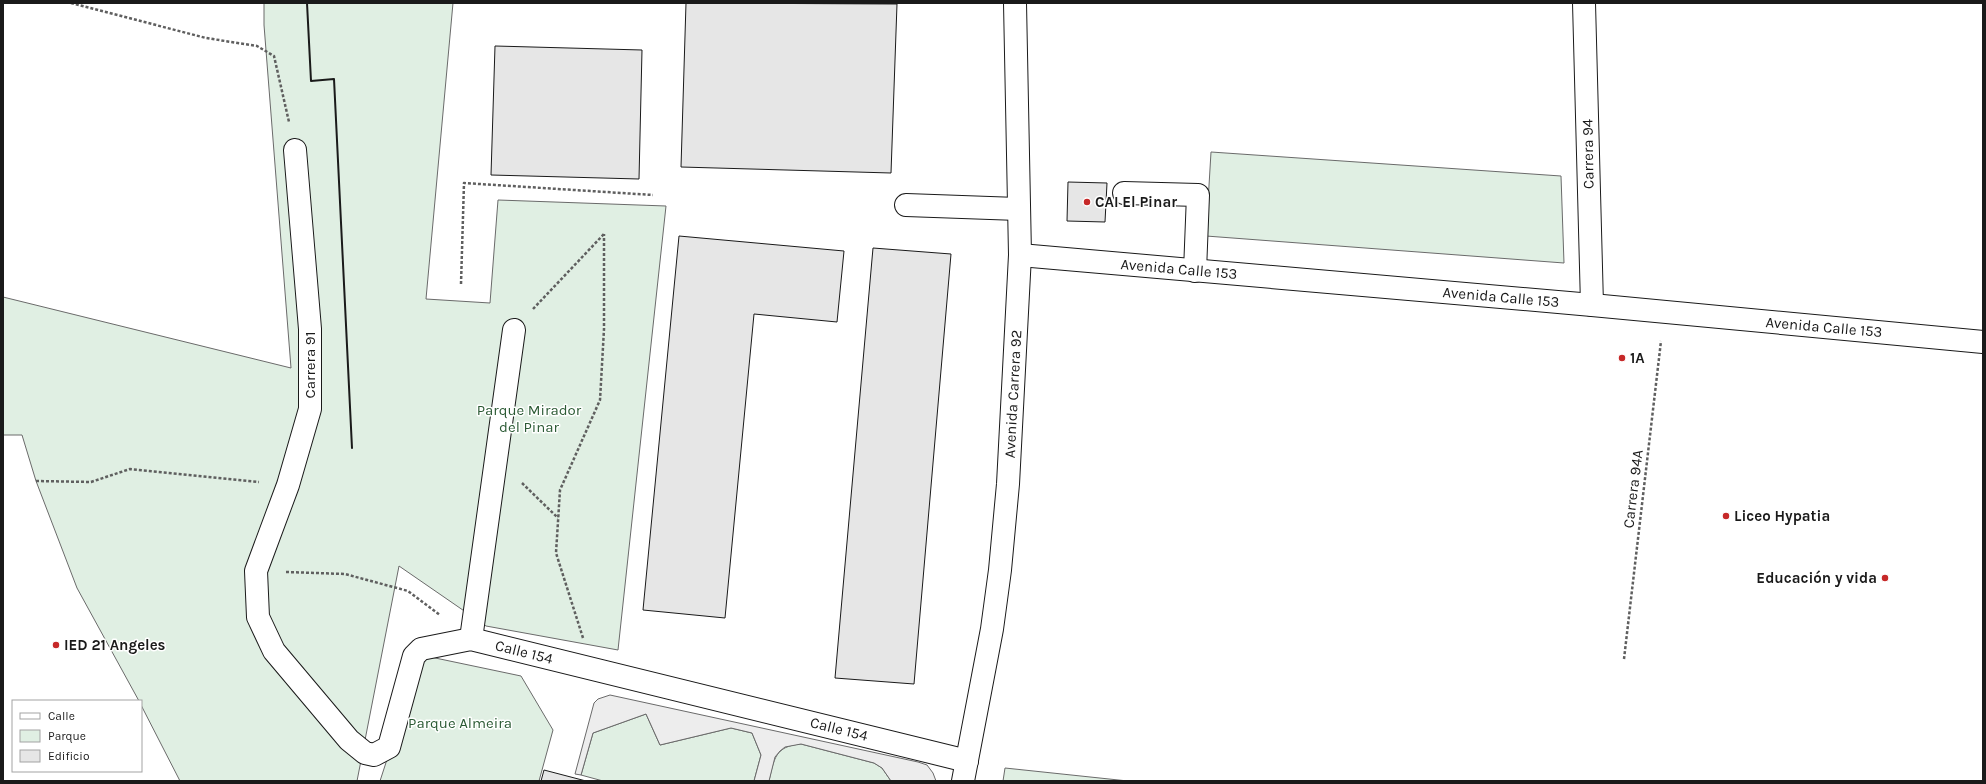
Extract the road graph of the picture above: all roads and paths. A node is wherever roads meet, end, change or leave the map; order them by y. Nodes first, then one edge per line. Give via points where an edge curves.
1 (71, 3) edge
2 (1015, 3) edge
3 (1584, 3) edge
4 (295, 150) joint
5 (1124, 193) dead end
6 (653, 195) dead end
7 (906, 205) dead end
8 (1019, 209) junction
9 (1020, 255) junction
10 (1195, 271) junction
11 (461, 284) dead end
12 (1592, 305) junction
13 (514, 330) joint
14 (1661, 338) dead end
15 (1983, 342) edge
16 (496, 458) junction
17 (36, 481) dead end
18 (288, 485) junction
19 (558, 518) junction
20 (256, 571) junction
21 (471, 639) junction
22 (1624, 659) dead end
23 (593, 669) junction
24 (965, 771) edge

1 - 4 path via 206,38 257,46 274,56
2 - 8 main road, Avenida Carrera 92
3 - 12 main road, Carrera 94
4 - 18 main road, Carrera 91 via 310,328 310,409
5 - 10 main road via 1198,195
6 - 11 path via 464,183
7 - 8 main road
8 - 9 main road, Avenida Carrera 92
9 - 10 main road, Avenida Calle 153
9 - 24 main road, Avenida Carrera 92 via 1008,484 1000,570 984,681
10 - 12 main road, Avenida Calle 153
12 - 15 main road, Avenida Calle 153
13 - 16 main road
13 - 19 path via 604,234 604,329 600,400 560,490
14 - 22 path, Carrera 94A
16 - 19 path
16 - 21 main road
17 - 18 path via 91,482 130,469
18 - 20 main road, Carrera 91
19 - 23 path via 556,553
20 - 21 path via 345,574 408,591
20 - 21 main road, Calle 154 via 258,617 274,651 349,740 365,753 374,755 389,747 414,656 421,649
21 - 23 main road, Calle 154
23 - 24 main road, Calle 154

